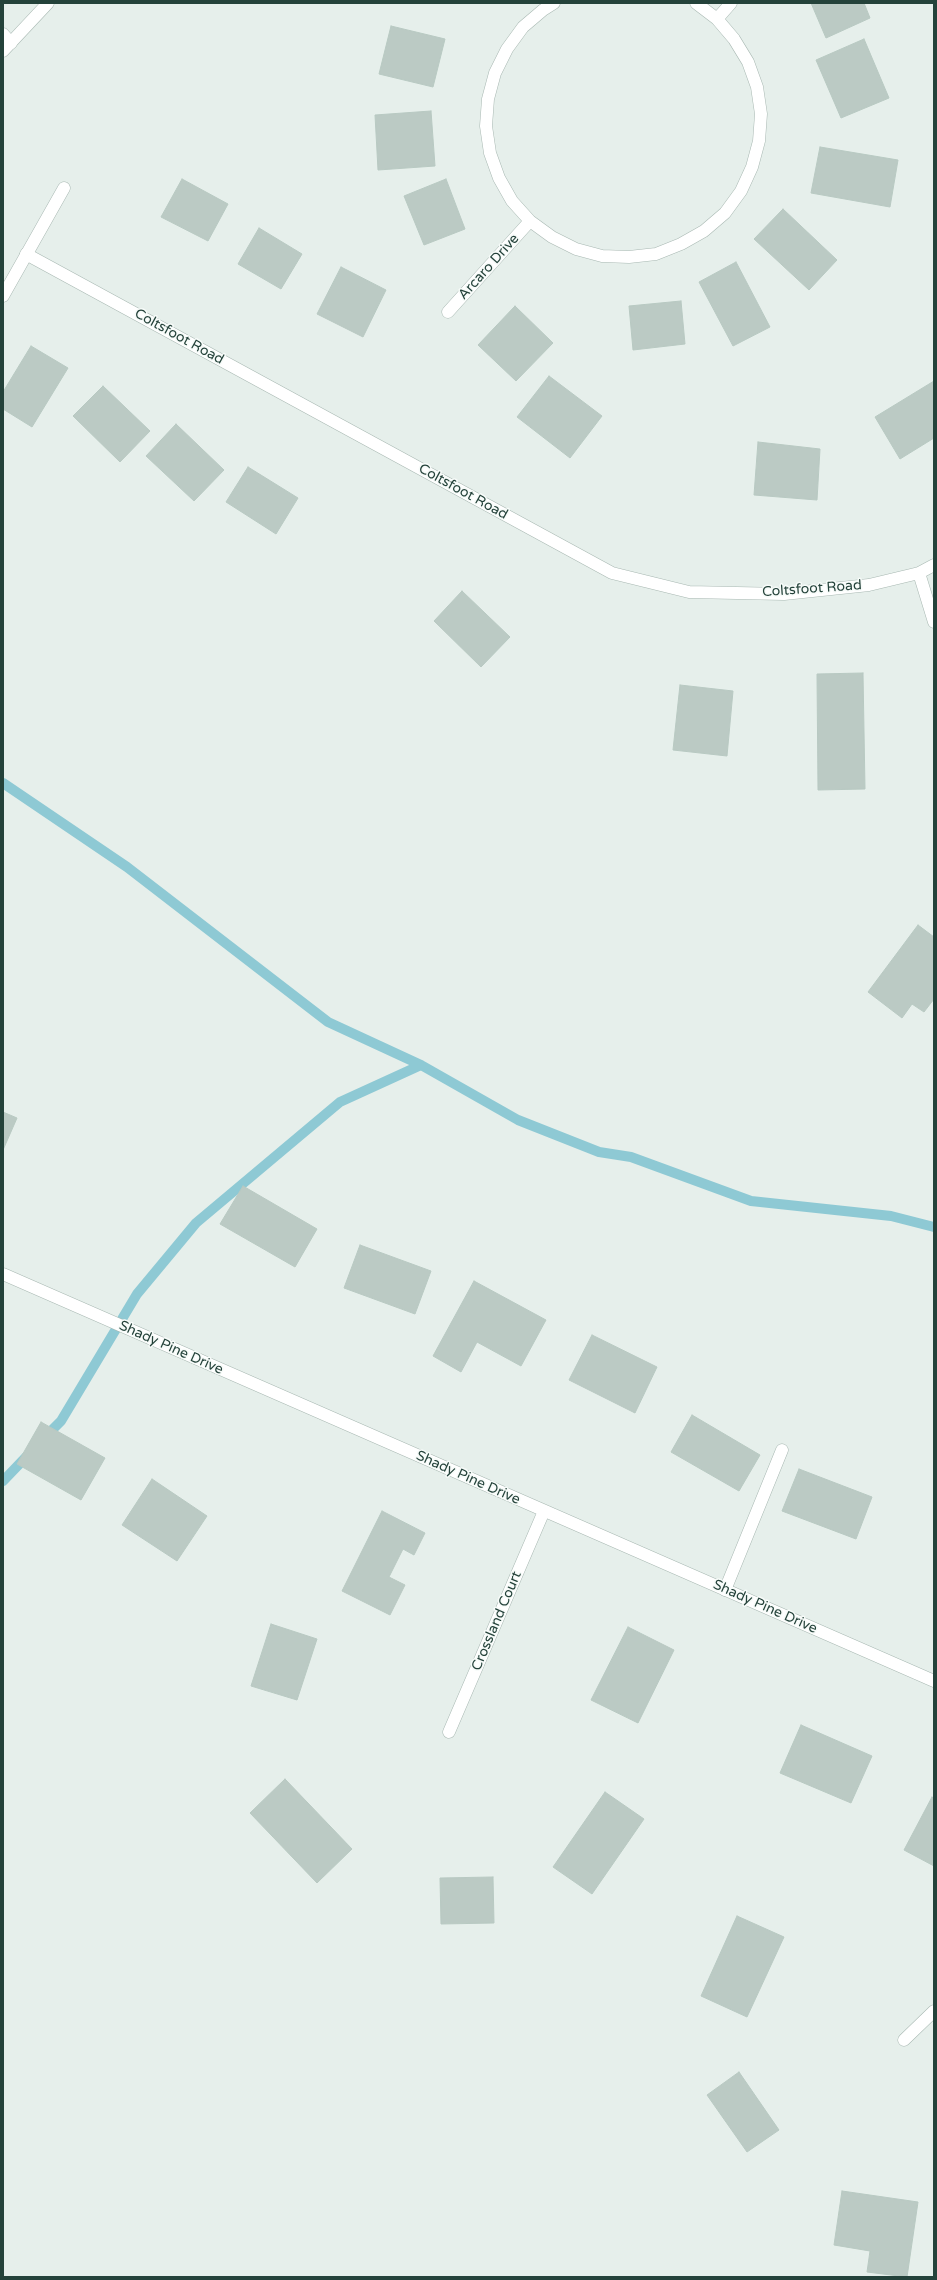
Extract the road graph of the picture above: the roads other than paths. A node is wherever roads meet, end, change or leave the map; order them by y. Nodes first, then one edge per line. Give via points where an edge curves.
1 (48, 3) edge
2 (554, 3) edge
3 (696, 3) edge
4 (731, 3) edge
5 (717, 19) junction
6 (6, 43) edge
7 (64, 188) dead end
8 (530, 221) junction
9 (26, 254) junction
10 (3, 296) edge
11 (448, 312) dead end
12 (934, 565) edge
13 (919, 573) junction
14 (934, 622) edge
15 (3, 1274) edge
16 (782, 1450) dead end
17 (544, 1511) junction
18 (725, 1590) junction
19 (934, 1681) edge
20 (449, 1732) dead end
21 (934, 2011) edge
22 (904, 2040) dead end

1 - 6 street
2 - 8 street, Arcaro Drive via 523,27 507,49 495,73 488,99 486,126 490,153 499,178 512,201
3 - 5 street, Arcaro Drive
4 - 5 street
5 - 8 street, Arcaro Drive via 734,39 748,62 757,88 761,114 759,141 752,167 741,191 725,213 704,231 681,244 656,254 629,257 602,256 576,249 552,237
7 - 9 street
8 - 11 street, Arcaro Drive
9 - 10 street
9 - 13 street, Coltsfoot Road via 612,573 689,592 784,594 869,585
12 - 13 street, Coltsfoot Road
13 - 14 street
15 - 17 street, Shady Pine Drive
16 - 18 street
17 - 18 street, Shady Pine Drive
17 - 20 street, Crossland Court
18 - 19 street, Shady Pine Drive
21 - 22 street

